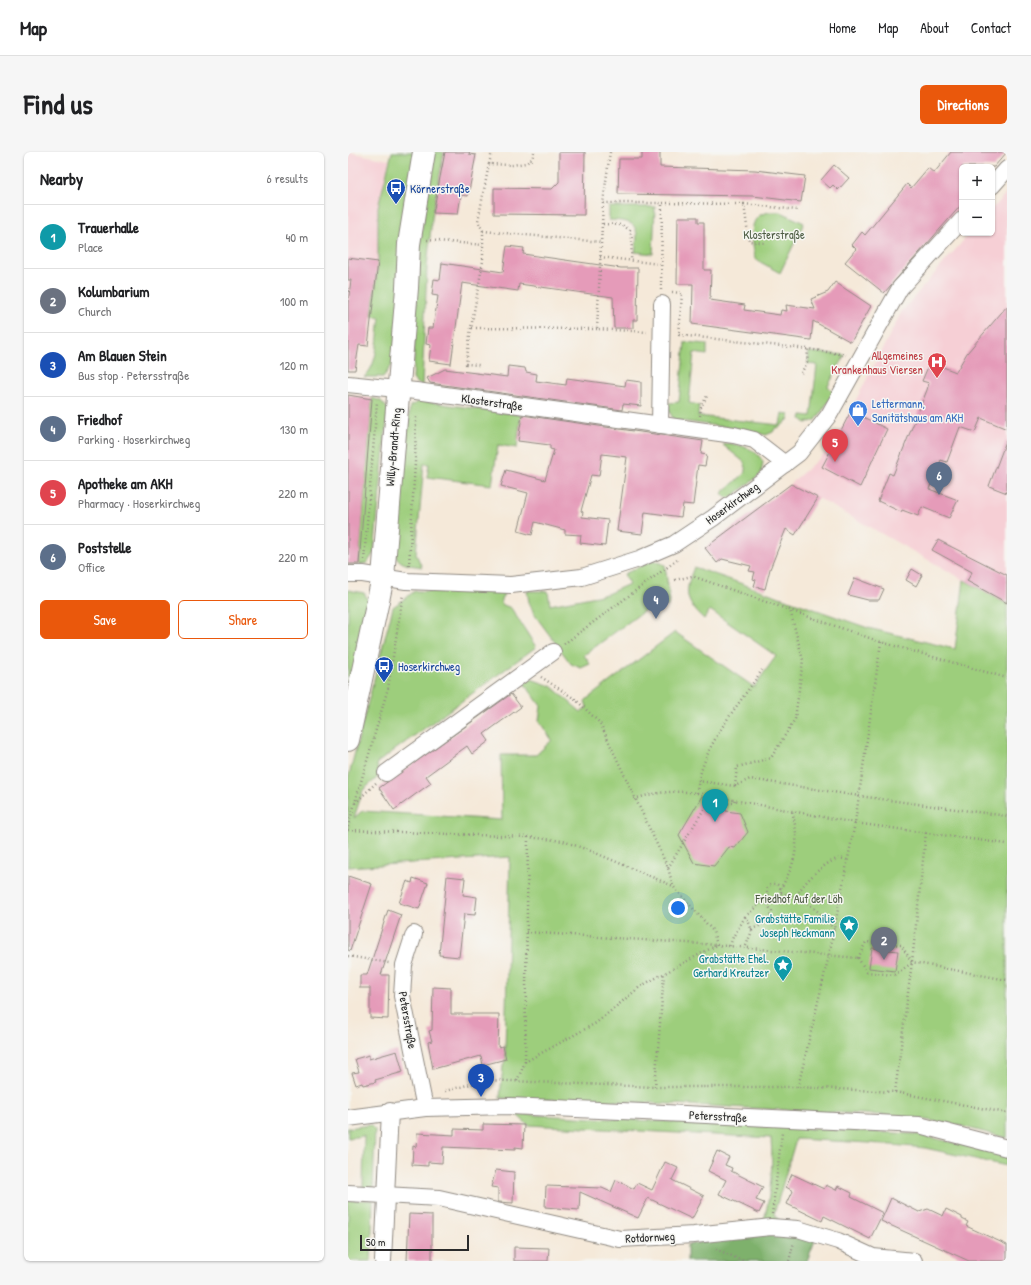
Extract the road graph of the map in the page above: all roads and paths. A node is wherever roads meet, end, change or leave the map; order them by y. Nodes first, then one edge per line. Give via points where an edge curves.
1 (424, 152) edge
2 (492, 152) edge
3 (534, 152) edge
4 (610, 152) edge
5 (489, 164) junction
6 (1007, 169) edge
7 (995, 183) edge
8 (603, 203) junction
9 (662, 203) junction
10 (744, 204) junction
11 (797, 210) dead end
12 (959, 223) edge
13 (603, 224) junction
14 (483, 231) junction
15 (424, 239) dead end
16 (601, 242) junction
17 (766, 243) dead end
18 (483, 245) junction
19 (600, 257) junction
20 (631, 260) junction
21 (660, 264) junction
22 (662, 304) dead end
23 (471, 328) junction
24 (597, 329) junction
25 (662, 333) junction
26 (808, 349) junction
27 (861, 357) junction
28 (479, 365) dead end
29 (801, 373) dead end
30 (348, 384) edge
31 (398, 390) junction
32 (707, 396) dead end
33 (660, 425) junction
34 (698, 430) junction
35 (785, 464) junction
36 (348, 574) edge
37 (382, 577) junction
38 (675, 580) dead end
39 (790, 610) junction
40 (880, 642) junction
41 (553, 652) dead end
42 (530, 670) junction
43 (762, 670) dead end
44 (1007, 678) edge
45 (348, 740) edge
46 (386, 773) joint
47 (698, 781) junction
48 (735, 786) junction
49 (697, 793) junction
50 (859, 796) junction
51 (634, 799) junction
52 (735, 799) junction
53 (792, 811) junction
54 (1007, 816) edge
55 (855, 824) junction
56 (348, 828) edge
57 (926, 832) junction
58 (528, 837) junction
59 (1007, 844) edge
60 (848, 860) junction
61 (668, 868) junction
62 (673, 886) junction
63 (780, 889) junction
64 (781, 893) junction
65 (768, 895) junction
66 (796, 897) junction
67 (765, 899) junction
68 (745, 917) junction
69 (751, 929) junction
70 (834, 929) junction
71 (526, 932) junction
72 (414, 934) dead end
73 (717, 945) junction
74 (730, 946) junction
75 (745, 948) junction
76 (348, 956) edge
77 (829, 956) junction
78 (858, 958) junction
79 (912, 962) junction
80 (404, 965) junction
81 (664, 972) junction
82 (1007, 980) edge
83 (525, 1062) junction
84 (517, 1081) junction
85 (655, 1087) junction
86 (798, 1087) junction
87 (895, 1092) junction
88 (424, 1102) junction
89 (390, 1111) junction
90 (1007, 1113) edge
91 (348, 1118) edge
92 (783, 1119) junction
93 (1007, 1148) edge
94 (348, 1193) edge
95 (386, 1196) junction
96 (771, 1226) junction
97 (910, 1260) edge
98 (383, 1261) edge

1 - 31 main road, Willy-Brandt-Ring via 409,244
2 - 5 path
3 - 5 path via 532,159 526,163
4 - 8 path
5 - 14 path via 478,221
6 - 7 street
8 - 9 path
8 - 13 path
9 - 10 path
9 - 21 path
10 - 11 path
10 - 17 path via 749,241
12 - 27 street, Hoserkirchweg via 900,288
13 - 16 path
13 - 20 path via 622,225 630,230
14 - 16 path
14 - 18 path
15 - 18 path
16 - 19 path
18 - 23 path via 483,261
19 - 20 path
19 - 24 path
20 - 21 path
21 - 26 path via 661,291 682,293 680,336
22 - 25 street
23 - 24 path
23 - 28 path via 466,364
24 - 25 path
25 - 33 street
26 - 27 path
26 - 29 path via 807,364
27 - 35 street, Hoserkirchweg via 830,416 799,453
30 - 31 street, Klosterstraße
31 - 33 street, Klosterstraße
31 - 37 main road, Willy-Brandt-Ring
32 - 34 path via 701,407
33 - 34 street, Klosterstraße
34 - 35 street, Klosterstraße via 754,440
35 - 37 street, Hoserkirchweg via 674,544 639,559 582,577 511,585 406,581
36 - 37 street, Hoserkirchweg
37 - 45 main road, Willy-Brandt-Ring
38 - 39 path via 692,576
39 - 40 path
39 - 48 path via 803,660 795,719 771,758 737,767
40 - 44 path
40 - 50 path
41 - 42 street
42 - 46 street
42 - 51 path via 575,699 600,723
43 - 47 path via 708,749
46 - 56 path via 354,804
47 - 48 path
47 - 49 path
48 - 50 path via 750,779
49 - 51 path via 680,790 659,792
49 - 52 path
50 - 54 path
50 - 55 path
51 - 61 path
52 - 53 path
52 - 61 path via 734,803 707,804
53 - 55 path
53 - 63 path via 797,836 795,859
55 - 57 path
55 - 60 path
56 - 58 path
57 - 59 path
57 - 79 path
58 - 62 path via 563,841
58 - 71 path
60 - 66 path via 838,859 817,872
60 - 70 path
61 - 62 path
62 - 73 path via 713,931
63 - 64 path
63 - 65 path via 776,884 771,885 767,890
64 - 65 path via 776,898
64 - 66 path
65 - 67 path
66 - 70 path via 821,914
67 - 68 path
67 - 69 path via 772,912 770,917 759,927
68 - 69 path
68 - 74 path
69 - 75 path
70 - 77 path
71 - 73 path
71 - 83 path
72 - 80 street, Petersstraße
73 - 74 path
73 - 81 path
74 - 75 path
75 - 77 path
76 - 80 path
77 - 78 path
77 - 86 path
78 - 79 path via 867,972 894,975
78 - 79 path via 866,942 901,945
79 - 82 path
79 - 87 path
80 - 88 street, Petersstraße via 402,996
81 - 83 path via 641,986 596,1023
81 - 85 path
83 - 84 path
84 - 85 path
84 - 88 path via 486,1080
85 - 86 path
86 - 87 path
87 - 90 path
88 - 89 street, Petersstraße
88 - 92 street, Petersstraße
89 - 91 street, Petersstraße
89 - 95 street
92 - 93 street, Petersstraße via 919,1125
92 - 96 path
94 - 95 street, Rotdornweg
95 - 96 street, Rotdornweg via 439,1198 620,1239 694,1235
95 - 98 street
96 - 97 street, Rotdornweg via 838,1241 873,1257

